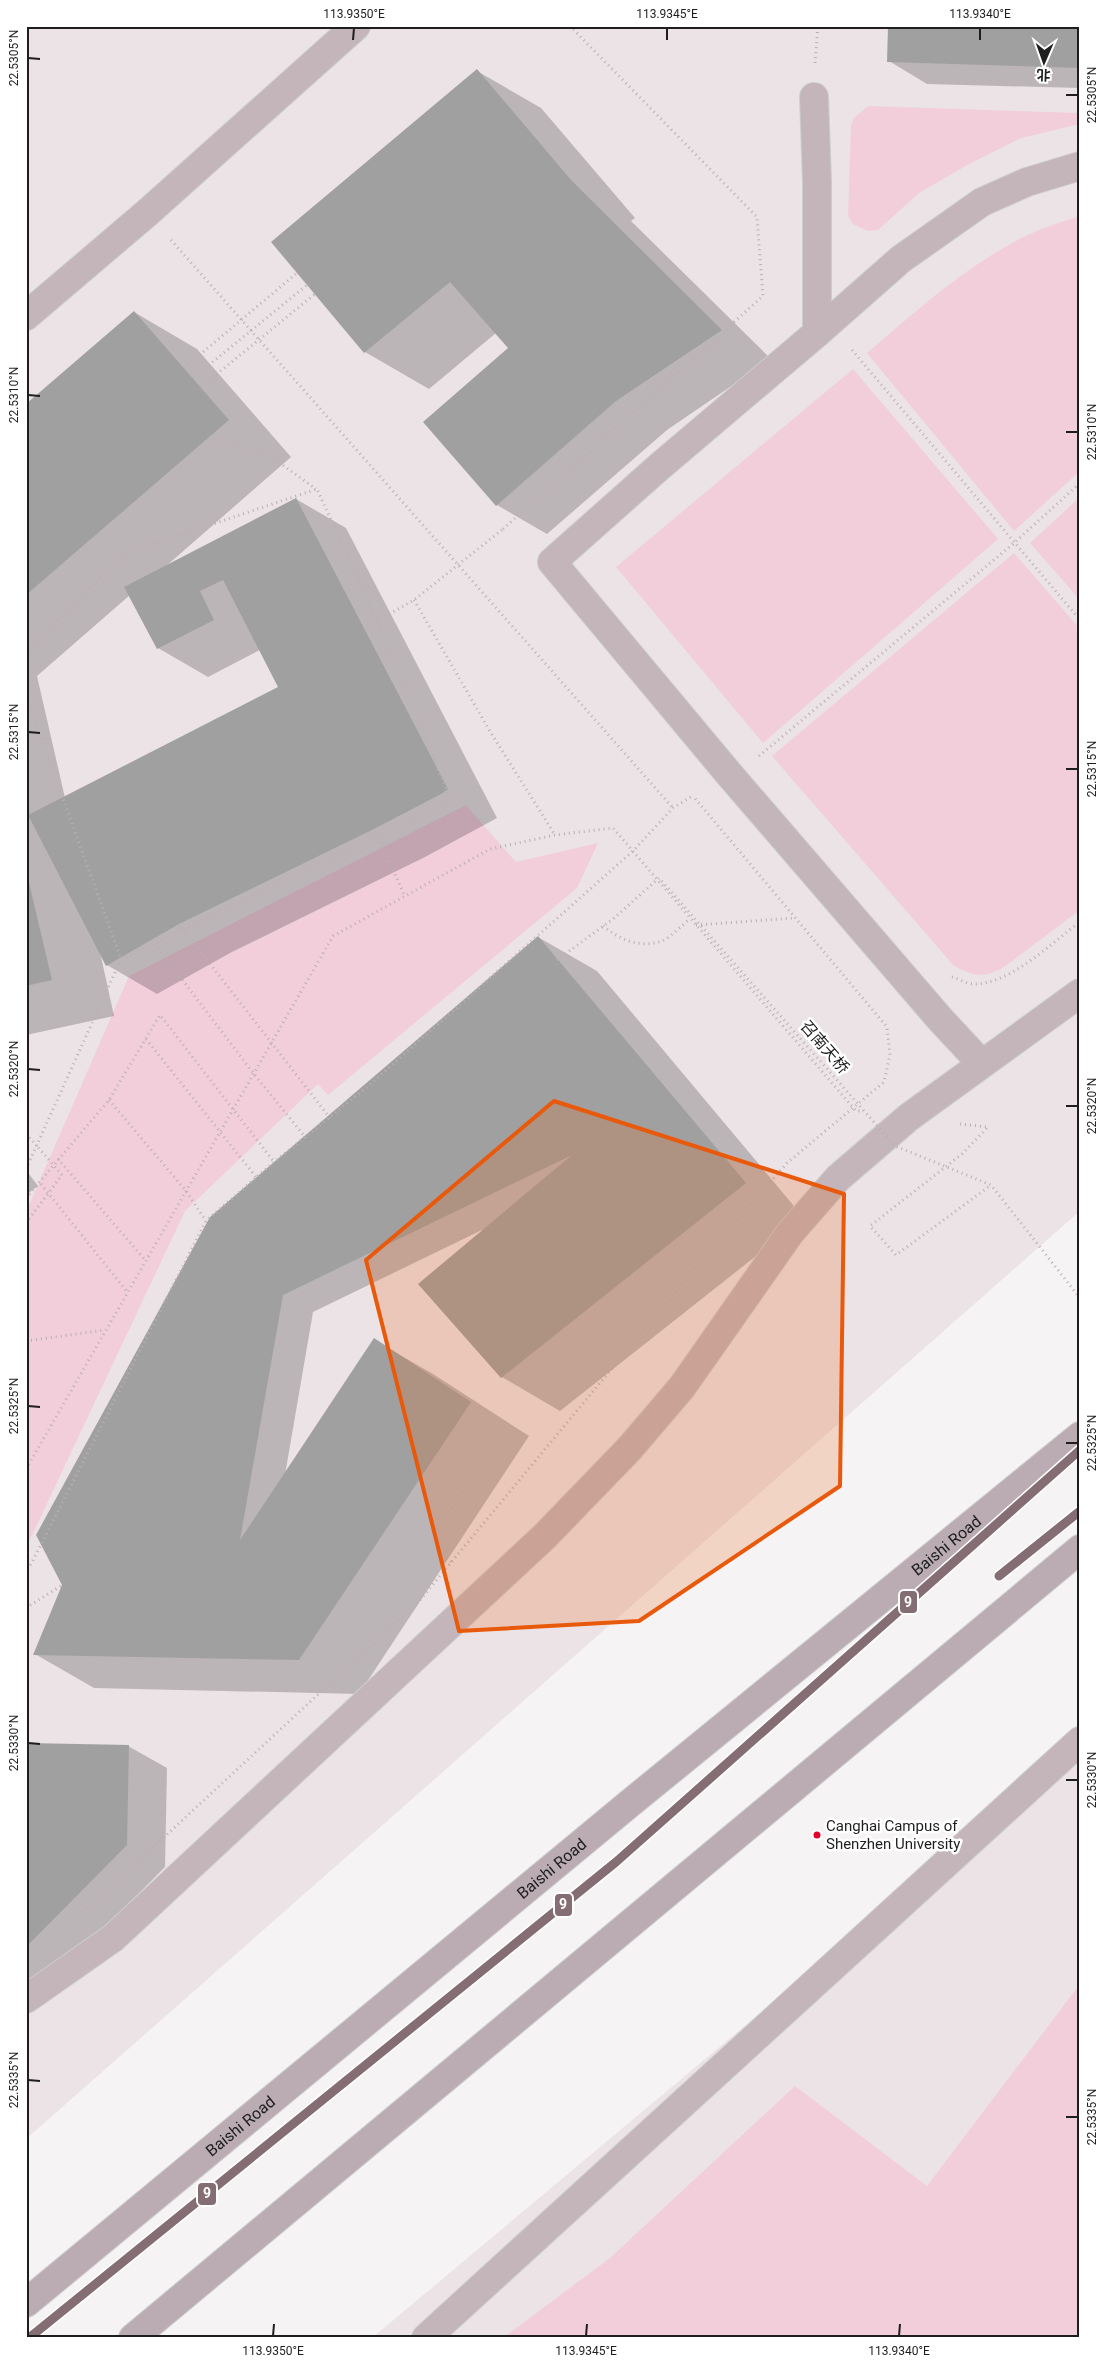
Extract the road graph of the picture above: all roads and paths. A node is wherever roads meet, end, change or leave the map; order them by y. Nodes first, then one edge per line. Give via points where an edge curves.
1 (356, 26) edge
2 (570, 26) edge
3 (818, 26) edge
4 (814, 68) dead end
5 (814, 97) dead end
6 (1080, 166) edge
7 (147, 214) junction
8 (297, 273) dead end
9 (307, 285) dead end
10 (314, 294) dead end
11 (26, 316) edge
12 (817, 333) junction
13 (850, 348) dead end
14 (184, 368) dead end
15 (193, 378) dead end
16 (201, 387) dead end
17 (209, 437) dead end
18 (1080, 483) edge
19 (316, 489) junction
20 (1013, 544) junction
21 (414, 600) junction
22 (377, 620) junction
23 (1080, 620) edge
24 (26, 653) edge
25 (26, 696) edge
26 (754, 748) dead end
27 (760, 755) junction
28 (767, 763) dead end
29 (729, 774) junction
30 (693, 796) junction
31 (673, 808) junction
32 (374, 829) dead end
33 (556, 835) junction
34 (633, 850) junction
35 (405, 896) junction
36 (796, 918) junction
37 (690, 919) junction
38 (1080, 922) edge
39 (179, 924) dead end
40 (696, 925) junction
41 (603, 926) junction
42 (152, 940) dead end
43 (121, 959) junction
44 (557, 960) dead end
45 (950, 976) dead end
46 (1079, 995) edge
47 (146, 1038) junction
48 (272, 1044) junction
49 (981, 1063) junction
50 (254, 1074) junction
51 (109, 1100) junction
52 (852, 1107) junction
53 (234, 1110) junction
54 (909, 1117) junction
55 (330, 1118) junction
56 (222, 1131) junction
57 (26, 1134) edge
58 (306, 1138) junction
59 (37, 1146) junction
60 (962, 1154) dead end
61 (58, 1159) junction
62 (274, 1162) junction
63 (26, 1169) edge
64 (256, 1177) junction
65 (40, 1184) junction
66 (991, 1185) junction
67 (186, 1192) junction
68 (26, 1198) edge
69 (206, 1221) junction
70 (26, 1223) edge
71 (146, 1262) junction
72 (128, 1292) junction
73 (1080, 1298) edge
74 (106, 1330) junction
75 (26, 1341) edge
76 (1080, 1436) edge
77 (487, 1455) dead end
78 (26, 1469) edge
79 (1080, 1549) edge
80 (451, 1562) junction
81 (26, 1567) edge
82 (62, 1586) dead end
83 (26, 1608) edge
84 (1080, 1741) edge
85 (77, 1918) dead end
86 (113, 1938) junction
87 (26, 1999) edge
88 (26, 2012) edge
89 (26, 2303) edge
90 (133, 2338) edge
91 (426, 2338) edge

1 - 7 street
2 - 21 path, bridge via 757,217 763,296 503,529
3 - 4 path
5 - 12 street
6 - 12 street via 1027,182 982,202 901,259
7 - 11 street
7 - 31 path
8 - 14 path, bridge
9 - 15 path, bridge
10 - 16 path, bridge
12 - 29 street via 658,467 552,562
13 - 20 path
17 - 19 path via 270,456
18 - 20 path
19 - 22 path
19 - 24 path via 124,554
20 - 23 path
20 - 27 path
21 - 22 path, bridge
21 - 33 path via 491,733
22 - 43 path, bridge via 451,801
25 - 43 path
26 - 27 path
27 - 28 path
27 - 29 path
29 - 30 path
29 - 49 street
30 - 31 path
30 - 36 path
31 - 34 path
32 - 35 path
33 - 34 path via 613,828
33 - 35 path via 490,849
34 - 37 path
34 - 55 path
35 - 48 path via 333,936
36 - 40 path
36 - 52 path via 887,1026 890,1055 884,1082
37 - 40 path
37 - 41 path via 662,940 638,943 615,936
38 - 45 path via 1008,976 972,984
39 - 48 path
40 - 52 path
41 - 44 path, 召南天桥, bridge
41 - 66 path, 召南天桥, bridge via 659,878 895,1146
42 - 50 path
43 - 59 path, bridge
46 - 49 street
47 - 51 path
47 - 53 path via 160,1015
47 - 56 path
48 - 50 path
48 - 55 path
49 - 54 street
50 - 53 path
50 - 58 path
51 - 61 path
51 - 67 path
52 - 54 path via 856,1111
52 - 80 path via 781,1170 706,1255
53 - 56 path
53 - 62 path
54 - 86 street via 838,1178 796,1226 682,1387 565,1516
55 - 58 path
56 - 64 path
56 - 67 path
57 - 59 path
58 - 62 path
59 - 63 path, bridge
59 - 70 path, bridge via 62,1175
60 - 66 path, bridge via 870,1226 896,1255
61 - 65 path
61 - 71 path
62 - 64 path
64 - 69 path
65 - 68 path
65 - 72 path
66 - 73 path, 召南天桥, bridge
67 - 69 path
67 - 71 path
69 - 81 path via 30,1566
71 - 72 path
72 - 74 path
74 - 75 path
74 - 78 path
76 - 89 main road, Baishi Road
77 - 80 path via 429,1542
79 - 90 main road
80 - 85 path via 420,1600
82 - 83 path
84 - 91 street
86 - 87 street
86 - 88 street

